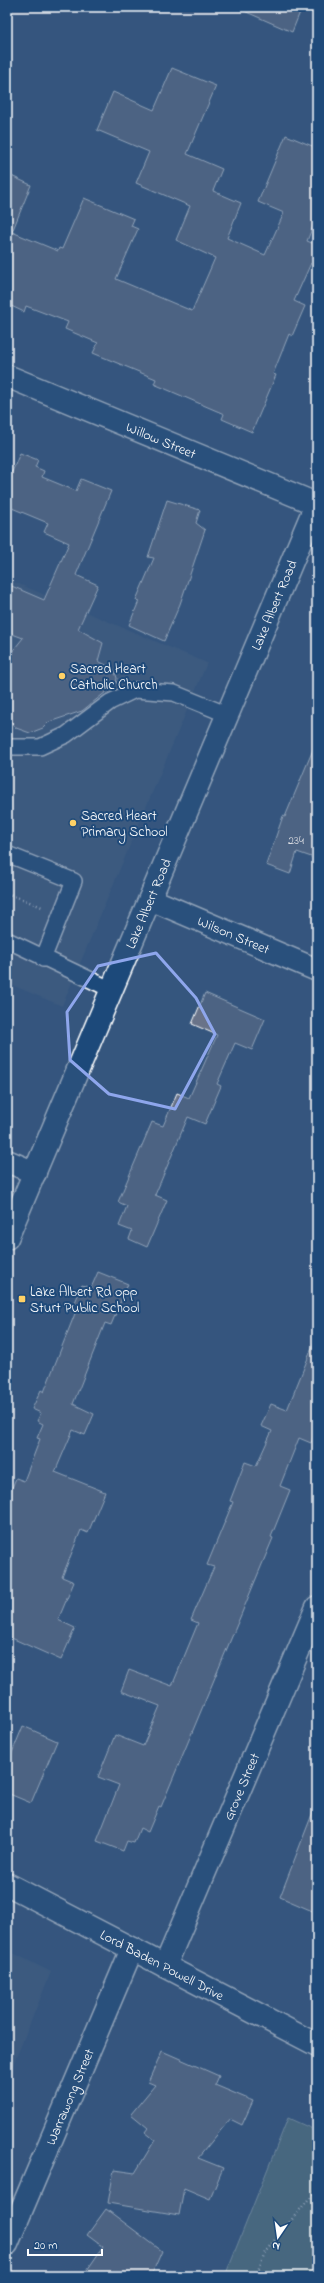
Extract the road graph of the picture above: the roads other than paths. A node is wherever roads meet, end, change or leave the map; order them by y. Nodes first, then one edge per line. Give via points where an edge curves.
1 (7, 376) edge
2 (317, 503) edge
3 (228, 715) junction
4 (7, 747) edge
5 (7, 854) edge
6 (150, 900) junction
7 (7, 940) edge
8 (43, 959) junction
9 (317, 970) edge
10 (112, 990) junction
11 (7, 1161) edge
12 (35, 1173) junction
13 (7, 1238) edge
14 (317, 1607) edge
15 (7, 1884) edge
16 (132, 1949) junction
17 (165, 1966) junction
18 (317, 2045) edge
19 (7, 2244) edge

1 - 2 street, Willow Street
2 - 3 street, Lake Albert Road
3 - 4 lane via 174,693 135,690 110,702 66,735 40,747
3 - 6 street, Lake Albert Road
5 - 8 lane via 74,881
6 - 9 street, Wilson Street
6 - 10 street, Lake Albert Road
7 - 8 lane
8 - 10 lane
10 - 12 street, Lake Albert Road
11 - 12 street
12 - 13 street, Lake Albert Road
14 - 17 street, Grove Street
15 - 16 street, Lord Baden Powell Drive
16 - 17 street, Lord Baden Powell Drive
16 - 19 street, Warrawong Street
17 - 18 street, Lord Baden Powell Drive

